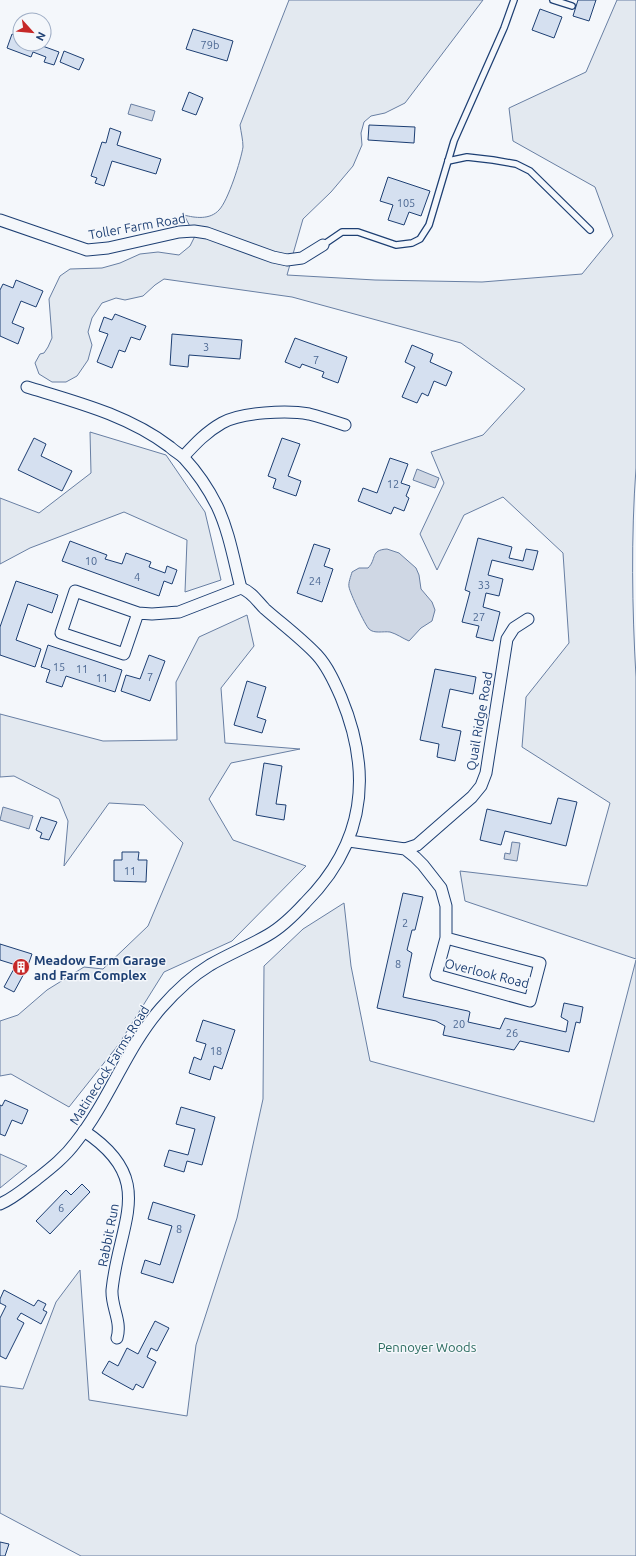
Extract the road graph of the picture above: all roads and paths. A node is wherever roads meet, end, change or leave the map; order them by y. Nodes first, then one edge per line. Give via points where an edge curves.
1 (514, 0) edge
2 (553, 0) edge
3 (572, 6) dead end
4 (448, 161) junction
5 (0, 220) edge
6 (590, 230) dead end
7 (323, 245) joint
8 (27, 387) dead end
9 (345, 425) dead end
10 (183, 457) junction
11 (241, 588) junction
12 (138, 613) junction
13 (528, 619) dead end
14 (349, 841) junction
15 (405, 850) junction
16 (446, 938) junction
17 (84, 1131) junction
18 (0, 1204) edge
19 (118, 1338) dead end

1 - 4 lane via 454,141
2 - 3 lane
4 - 6 lane via 467,157 516,164 530,171
4 - 7 lane via 429,225 420,239 396,245 358,232 342,232
5 - 7 street, Toller Farm Road via 87,250 194,230 287,260 302,258
8 - 10 street via 113,415 155,436
9 - 10 street via 309,414 279,412 249,415 223,422 204,435
10 - 11 street via 206,485 218,507
11 - 12 street via 180,612
11 - 14 street, Matinecock Farms Road via 248,591 261,606 318,656 336,686 350,719 359,755 361,782
12 - 12 street via 75,591 61,633 124,654
13 - 15 street, Quail Ridge Road via 514,628 507,639 486,773 480,786 472,797 417,845
14 - 15 street
14 - 17 street, Matinecock Farms Road via 331,873 292,917 269,935 189,980 162,1007 146,1028
15 - 16 street, Overlook Road via 419,861 441,888 446,906
16 - 16 street, Overlook Road via 540,963 530,1000 436,975
17 - 18 street, Matinecock Farms Road via 57,1163 19,1193
17 - 19 street, Rabbit Run via 101,1142 114,1156 123,1170 128,1186 129,1206 112,1293 119,1323

